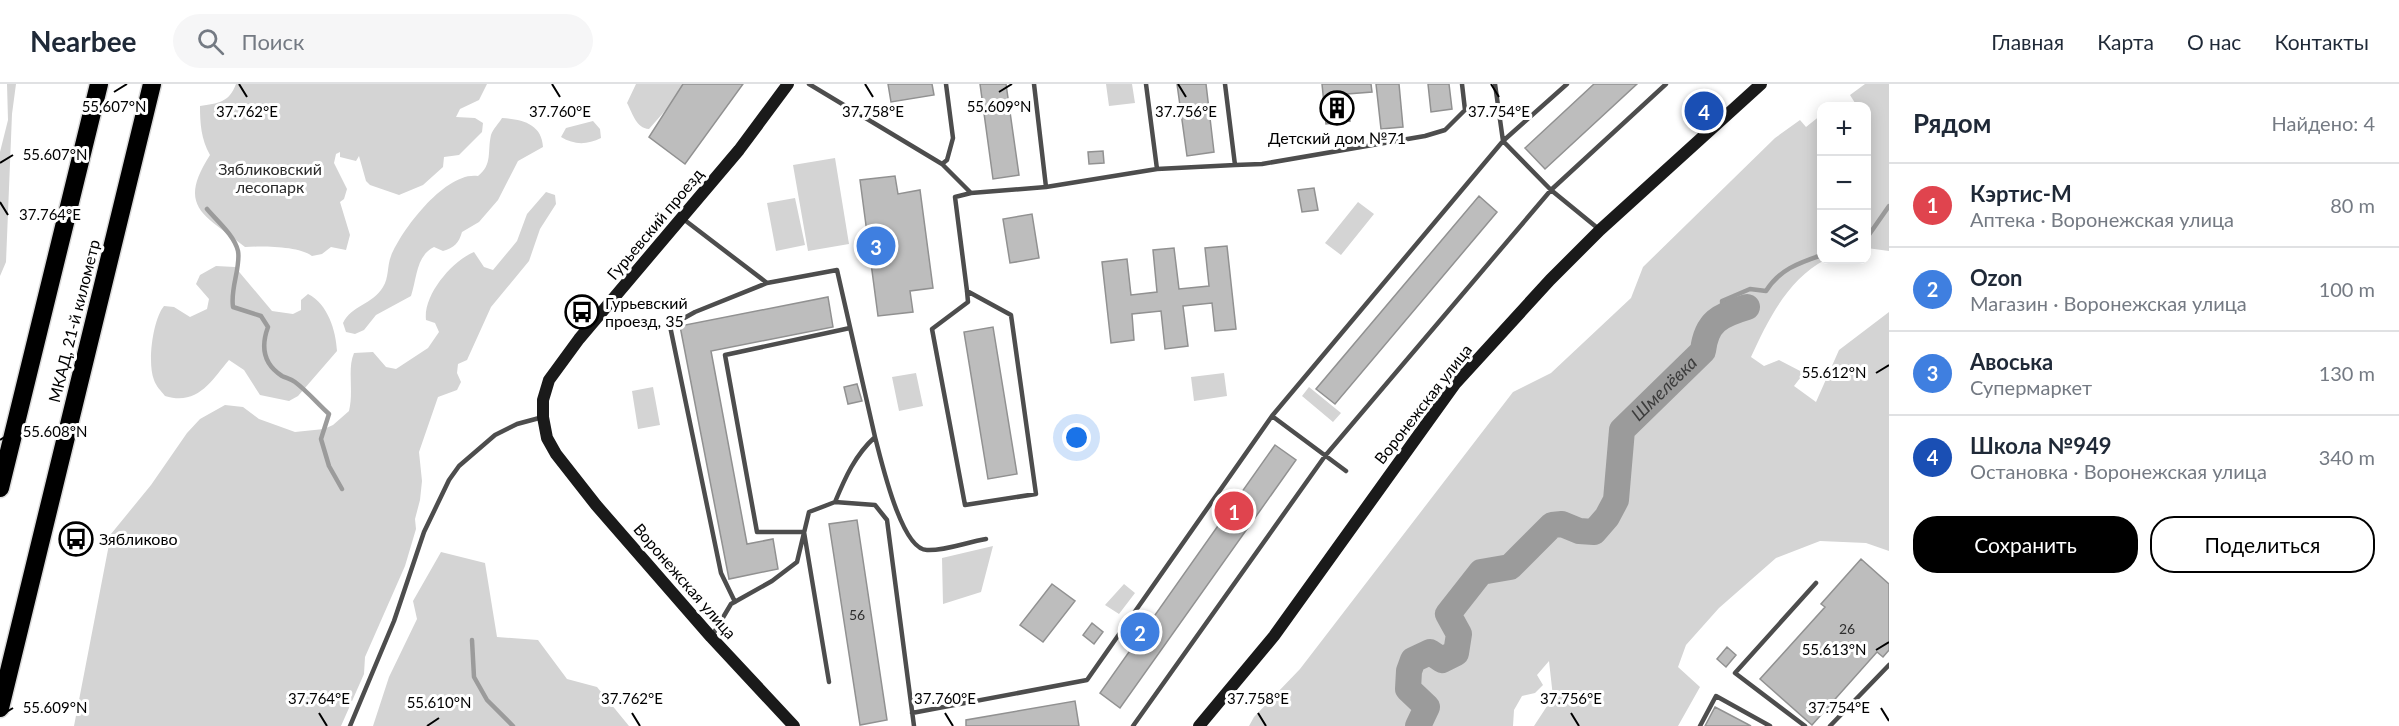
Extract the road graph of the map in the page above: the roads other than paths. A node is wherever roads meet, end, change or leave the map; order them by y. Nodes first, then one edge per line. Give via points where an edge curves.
1 (152, 84) edge
2 (788, 84) edge
3 (809, 84) edge
4 (946, 84) edge
5 (1034, 84) edge
6 (1146, 84) edge
7 (1225, 84) edge
8 (1462, 84) edge
9 (1495, 84) edge
10 (1567, 84) edge
11 (1666, 84) edge
12 (1761, 84) edge
13 (96, 88) edge
14 (1503, 141) junction
15 (942, 164) junction
16 (1235, 165) junction
17 (1157, 169) junction
18 (1046, 186) junction
19 (1551, 190) junction
20 (971, 193) junction
21 (682, 218) junction
22 (1600, 230) junction
23 (767, 283) junction
24 (967, 291) junction
25 (850, 328) junction
26 (1272, 416) junction
27 (543, 417) junction
28 (875, 437) junction
29 (556, 454) joint
30 (1325, 456) junction
31 (1346, 471) dead end
32 (0, 488) edge
33 (835, 502) junction
34 (804, 532) junction
35 (986, 539) dead end
36 (1816, 583) dead end
37 (735, 602) junction
38 (711, 637) junction
39 (1889, 665) edge
40 (829, 682) dead end
41 (0, 708) edge
42 (912, 713) junction
43 (350, 726) edge
44 (794, 726) edge
45 (914, 726) edge
46 (1133, 726) edge
47 (1199, 726) edge
48 (1700, 726) edge
49 (1770, 726) edge
50 (1805, 726) edge
51 (1830, 726) edge

1 - 41 highway, МКАД, 21-й километр
2 - 21 street, Гурьевский проезд
3 - 15 lane
4 - 15 lane via 953,138 947,160
5 - 18 lane
6 - 17 lane
7 - 16 lane
8 - 16 lane via 1465,110 1445,130 1262,164
9 - 14 lane
10 - 14 lane
11 - 19 lane
12 - 22 street, Воронежская улица
13 - 32 highway, МКАД, 21-й километр
14 - 19 lane
14 - 26 lane
15 - 20 lane
16 - 17 lane
17 - 18 lane
18 - 20 lane
19 - 22 lane
19 - 30 lane
20 - 24 lane via 955,196
21 - 23 lane
21 - 27 street, Гурьевский проезд via 549,380
22 - 47 street, Воронежская улица via 1455,384 1274,636
23 - 25 lane via 837,270
23 - 37 lane via 670,326 721,573
24 - 24 lane via 968,302 932,329 965,505 1036,494 1011,315
25 - 28 lane
25 - 34 lane via 726,355 757,532
26 - 30 lane
26 - 42 lane via 1087,680
27 - 29 street, Гурьевский проезд
27 - 43 lane via 495,435 459,466 449,480 424,532 394,621
28 - 33 lane via 849,469
28 - 35 lane via 891,494 915,546 926,551
29 - 38 street, Воронежская улица via 596,506
30 - 31 lane
30 - 46 lane
33 - 34 lane via 809,512
33 - 42 lane via 875,505 887,520
34 - 37 lane via 797,562
34 - 40 lane
36 - 50 lane via 1735,673
37 - 38 lane
38 - 44 street, Воронежская улица
39 - 51 lane
42 - 45 lane
48 - 49 lane via 1716,696

